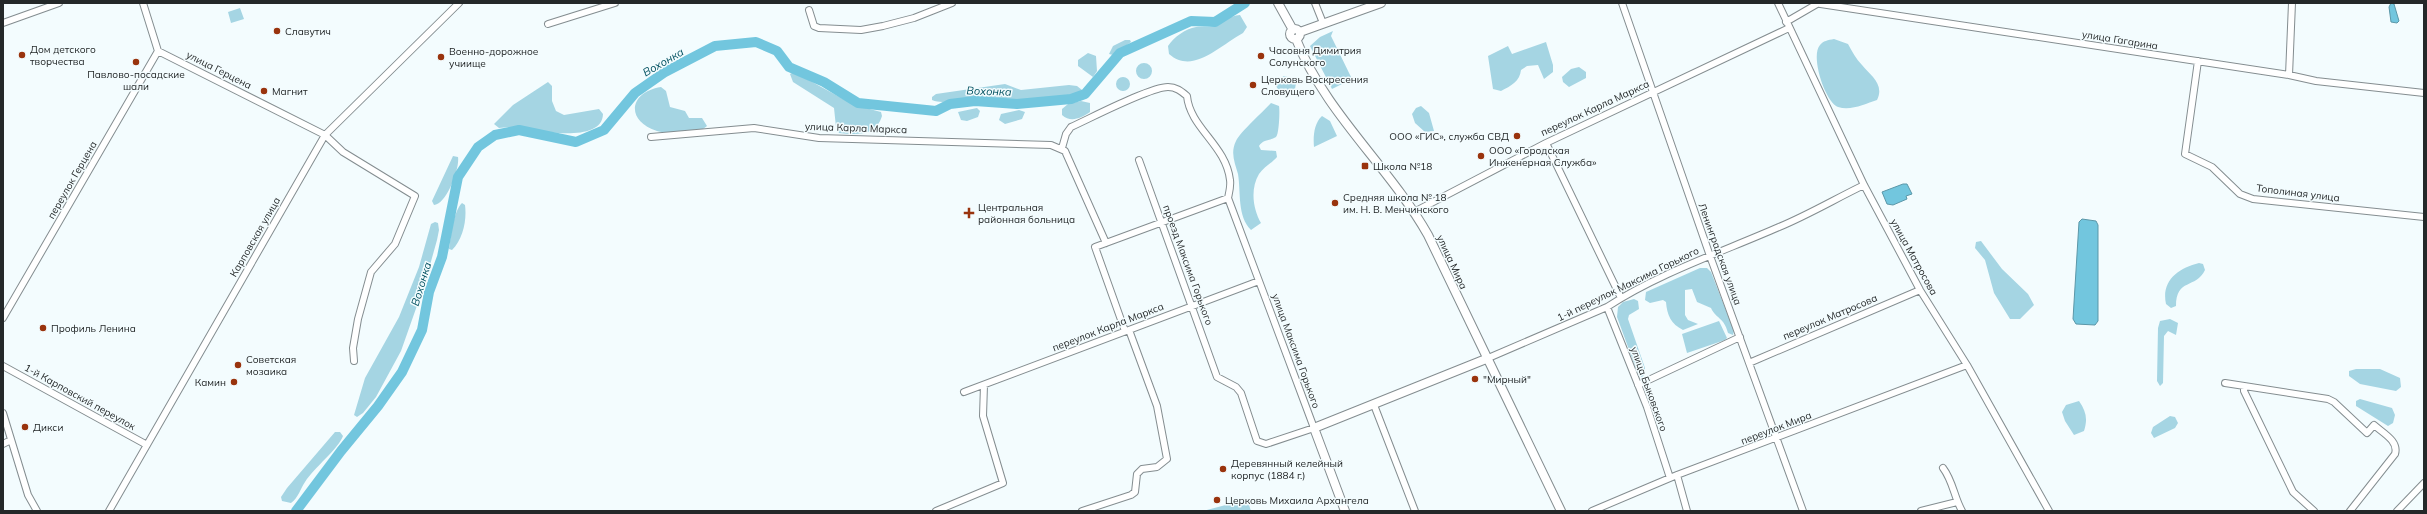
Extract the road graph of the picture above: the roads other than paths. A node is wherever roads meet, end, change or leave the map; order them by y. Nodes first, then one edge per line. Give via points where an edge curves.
1 (59, 3) edge
2 (143, 3) edge
3 (459, 3) edge
4 (616, 3) edge
5 (950, 3) edge
6 (1315, 3) edge
7 (1381, 3) edge
8 (1622, 3) edge
9 (1778, 3) edge
10 (2292, 3) edge
11 (1278, 4) edge
12 (1815, 4) edge
13 (809, 10) dead end
14 (1323, 22) junction
15 (3, 23) edge
16 (548, 24) dead end
17 (1787, 25) junction
18 (1296, 34) junction
19 (158, 52) junction
20 (2198, 62) junction
21 (2289, 75) junction
22 (1653, 92) junction
23 (2424, 93) edge
24 (326, 135) junction
25 (651, 137) dead end
26 (1546, 143) junction
27 (1062, 148) junction
28 (1139, 160) dead end
29 (1864, 185) junction
30 (1228, 198) junction
31 (1414, 212) junction
32 (2424, 217) edge
33 (1162, 222) junction
34 (1106, 243) junction
35 (1710, 256) junction
36 (1259, 281) junction
37 (1920, 290) junction
38 (1621, 298) junction
39 (1192, 306) junction
40 (1607, 307) junction
41 (3, 318) edge
42 (1127, 330) junction
43 (1740, 337) junction
44 (1486, 359) junction
45 (354, 361) dead end
46 (1749, 363) junction
47 (1967, 365) junction
48 (3, 366) edge
49 (2226, 383) dead end
50 (984, 385) junction
51 (1638, 385) junction
52 (2244, 387) junction
53 (964, 392) dead end
54 (1374, 405) junction
55 (3, 413) edge
56 (1314, 428) junction
57 (1776, 439) junction
58 (11, 440) junction
59 (3, 444) edge
60 (147, 445) junction
61 (1943, 468) dead end
62 (1677, 475) junction
63 (1670, 478) junction
64 (2424, 483) edge
65 (1957, 502) junction
66 (37, 511) edge
67 (109, 511) edge
68 (936, 511) edge
69 (1082, 511) edge
70 (1345, 511) edge
71 (1415, 511) edge
72 (1561, 511) edge
73 (1592, 511) edge
74 (1687, 511) edge
75 (1803, 511) edge
76 (1921, 511) edge
77 (1962, 511) edge
78 (2049, 511) edge
79 (2314, 511) edge
80 (2350, 511) edge
81 (2397, 511) edge

1 - 15 street
2 - 19 street
3 - 24 street, Карповская улица
4 - 16 street
5 - 13 street via 897,23 861,30 819,28 814,26
6 - 14 street
7 - 14 main road
8 - 22 street, Ленинградская улица
9 - 17 street, улица Матросова
10 - 21 street
11 - 18 main road, улица Мира
12 - 17 street, переулок Карла Маркса
12 - 20 street, улица Гагарина
14 - 18 main road
17 - 22 street, переулок Карла Маркса
17 - 29 street, улица Матросова
18 - 31 main road, улица Мира via 1338,114
19 - 24 street, улица Герцена
19 - 41 street, переулок Герцена
20 - 21 street, улица Гагарина
20 - 32 street, Тополиная улица via 2185,154 2212,167 2240,194 2253,199
21 - 23 street, улица Гагарина via 2316,81
22 - 26 street, переулок Карла Маркса
22 - 35 street, Ленинградская улица
24 - 45 street, улица Герцена via 343,152 415,196 395,244 371,272 358,319 353,348
24 - 60 street, Карповская улица
25 - 27 street, улица Карла Маркса via 754,128 808,138 1043,144
26 - 31 street, переулок Карла Маркса
26 - 38 street
27 - 30 street via 1066,134 1071,128 1150,91 1169,86 1187,96 1199,124 1217,146 1231,180
27 - 34 street
28 - 33 street, проезд Максима Горького
29 - 35 street, 1-й переулок Максима Горького via 1780,227
29 - 37 street, улица Матросова
30 - 33 street
30 - 36 street, улица Максима Горького
31 - 44 main road, улица Мира via 1429,238
33 - 34 street
33 - 39 street, проезд Максима Горького
34 - 42 street via 1095,247
35 - 38 street, 1-й переулок Максима Горького
35 - 43 street, Ленинградская улица
36 - 39 street, переулок Карла Маркса
36 - 56 street, улица Максима Горького
37 - 46 street, переулок Матросова
37 - 47 street, улица Матросова
38 - 40 street, 1-й переулок Максима Горького
39 - 42 street, переулок Карла Маркса
39 - 56 street, проезд Максима Горького via 1217,377 1236,387 1241,393 1257,441 1266,444
40 - 44 street, 1-й переулок Максима Горького
40 - 51 street, улица Быковского
42 - 50 street, переулок Карла Маркса
42 - 69 street via 1158,406 1167,459 1157,467 1142,469 1137,474 1132,495
43 - 46 street, Ленинградская улица
43 - 51 street
44 - 54 main road
44 - 72 main road, улица Мира
46 - 57 street, Ленинградская улица
47 - 57 street, переулок Мира
47 - 78 street, улица Матросова
48 - 60 street, 1-й Карповский переулок
49 - 52 street
50 - 53 street, переулок Карла Маркса
50 - 68 street via 983,416 1003,483
51 - 63 street, улица Быковского
52 - 79 street via 2293,492
52 - 80 street via 2328,399 2367,433 2374,425 2395,443 2395,454
54 - 56 main road
54 - 71 street
55 - 58 street
56 - 70 main road, улица Максима Горького
57 - 62 street, переулок Мира
57 - 75 street, Ленинградская улица
58 - 59 street
58 - 66 street via 28,495
60 - 67 street, Карповская улица
61 - 65 street via 1950,477
62 - 63 street, переулок Мира
62 - 74 street
63 - 73 street, переулок Мира
64 - 81 street
65 - 76 street
65 - 77 street

